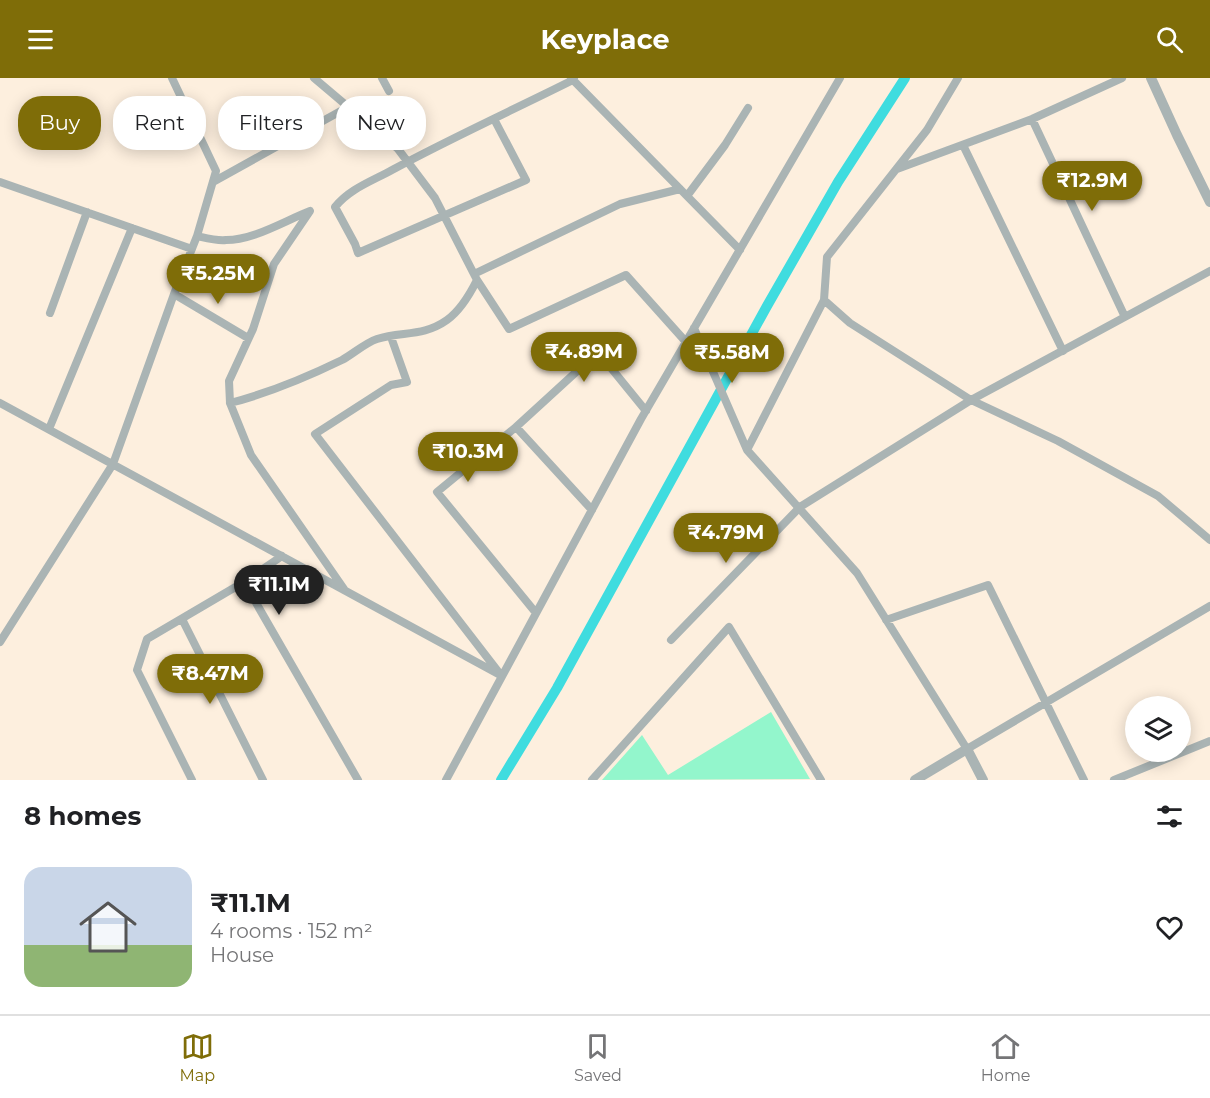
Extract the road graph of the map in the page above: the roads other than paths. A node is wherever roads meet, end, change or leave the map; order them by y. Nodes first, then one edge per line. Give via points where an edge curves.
1 (172, 78) edge
2 (314, 78) edge
3 (382, 78) edge
4 (840, 78) edge
5 (958, 78) edge
6 (1122, 78) edge
7 (1151, 78) edge
8 (573, 79) edge
9 (389, 91) dead end
10 (336, 97) edge
11 (748, 108) dead end
12 (336, 114) edge
13 (494, 119) junction
14 (1032, 119) junction
15 (963, 145) junction
16 (399, 150) edge
17 (408, 161) junction
18 (896, 170) junction
19 (0, 182) edge
20 (213, 182) junction
21 (680, 189) junction
22 (687, 196) junction
23 (1210, 202) edge
24 (87, 212) junction
25 (444, 216) junction
26 (132, 228) junction
27 (197, 236) junction
28 (192, 249) junction
29 (740, 250) junction
30 (1210, 271) edge
31 (475, 277) junction
32 (174, 294) junction
33 (824, 300) junction
34 (50, 313) dead end
35 (1125, 317) junction
36 (694, 328) junction
37 (391, 337) junction
38 (248, 338) junction
39 (686, 342) junction
40 (1063, 351) junction
41 (970, 400) junction
42 (0, 403) edge
43 (230, 404) junction
44 (646, 411) junction
45 (516, 427) junction
46 (49, 429) junction
47 (747, 450) junction
48 (113, 464) junction
49 (800, 507) junction
50 (592, 510) junction
51 (1210, 540) edge
52 (282, 556) junction
53 (244, 582) junction
54 (345, 591) junction
55 (1210, 606) edge
56 (536, 613) junction
57 (182, 619) junction
58 (886, 620) junction
59 (671, 640) dead end
60 (0, 642) edge
61 (502, 676) junction
62 (1045, 703) junction
63 (1210, 741) edge
64 (967, 749) junction
65 (192, 780) edge
66 (263, 780) edge
67 (358, 780) edge
68 (446, 780) edge
69 (591, 780) edge
70 (821, 780) edge
71 (915, 780) edge
72 (982, 780) edge
73 (1084, 780) edge
74 (1114, 780) edge

1 - 20 street via 216,171
2 - 10 street
3 - 9 street
4 - 29 street
5 - 18 street via 927,130
6 - 14 street
7 - 23 street
8 - 13 street
8 - 21 street
11 - 22 street
12 - 20 street
13 - 17 street
13 - 25 street via 526,180
14 - 15 street
14 - 35 street
15 - 18 street
15 - 40 street
16 - 17 street
17 - 25 street
17 - 25 street via 344,196 335,207 358,253
18 - 33 street via 828,257
19 - 24 street
20 - 27 street
21 - 22 street
21 - 31 street via 620,204
22 - 29 street
24 - 26 street
24 - 34 street
25 - 31 street
26 - 28 street
26 - 46 street
27 - 28 street
27 - 38 street via 225,241 257,235 310,211 274,264
28 - 32 street
29 - 36 street
30 - 35 street
31 - 37 street via 468,298 448,320 422,333
31 - 39 street via 509,329 626,275
32 - 38 street
32 - 48 street
33 - 41 street via 850,323
33 - 47 street
35 - 40 street
36 - 39 street
36 - 47 street
37 - 43 street via 377,339 302,379
37 - 61 street via 407,382 391,385 315,434
38 - 43 street via 229,381
39 - 44 street
40 - 41 street
41 - 49 street
41 - 51 street via 1058,441 1158,496
42 - 46 street
43 - 54 street via 251,455
44 - 45 street via 598,352
44 - 50 street
45 - 50 street
45 - 56 street via 437,492
46 - 48 street
47 - 49 street
48 - 52 street
48 - 60 street
49 - 58 street via 857,573
49 - 59 street
50 - 56 street
52 - 53 street
52 - 54 street
53 - 57 street
53 - 67 street
54 - 61 street
55 - 62 street
56 - 61 street
57 - 65 street via 147,639 137,670
57 - 66 street
58 - 62 street via 988,585
58 - 64 street
61 - 68 street
62 - 64 street
62 - 73 street
63 - 74 street
64 - 71 street
64 - 72 street
69 - 70 street via 729,627

